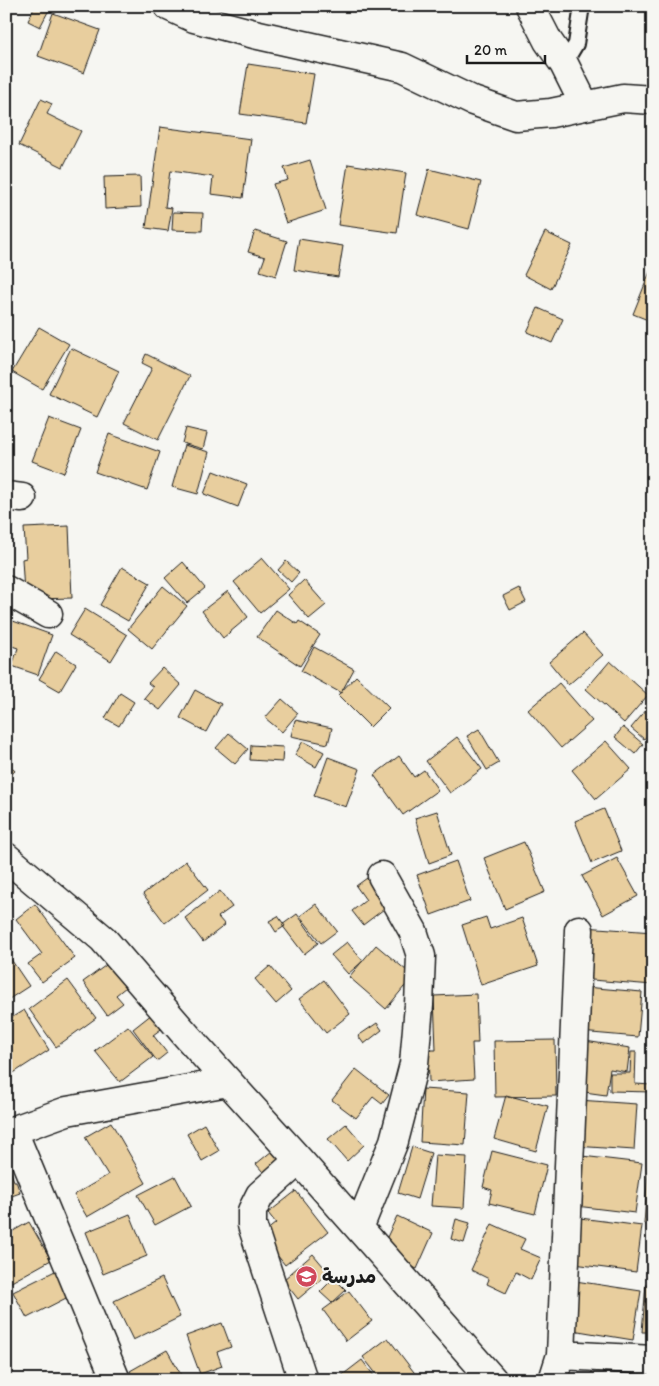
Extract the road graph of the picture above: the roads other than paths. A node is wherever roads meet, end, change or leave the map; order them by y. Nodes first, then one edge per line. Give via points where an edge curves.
1 (168, 6) edge
2 (530, 6) edge
3 (582, 6) edge
4 (564, 64) junction
5 (653, 100) edge
6 (585, 106) junction
7 (6, 590) edge
8 (48, 614) dead end
9 (6, 857) edge
10 (382, 876) dead end
11 (579, 930) dead end
12 (228, 1082) junction
13 (10, 1132) edge
14 (299, 1160) junction
15 (359, 1228) junction
16 (653, 1360) edge
17 (557, 1367) edge
18 (116, 1380) edge
19 (303, 1380) edge
20 (493, 1380) edge

1 - 6 street via 194,18 254,34 402,67 473,101 516,116
2 - 4 street
3 - 4 lane via 576,44
4 - 6 street
5 - 6 street via 623,98
7 - 8 street
9 - 12 street via 104,939
10 - 15 street via 413,931 421,956 419,1006 414,1064 394,1141
11 - 17 street
12 - 13 street via 67,1112
12 - 14 street
13 - 18 street
14 - 15 street
14 - 19 street via 260,1195 252,1211 252,1225
15 - 20 street
16 - 17 street

